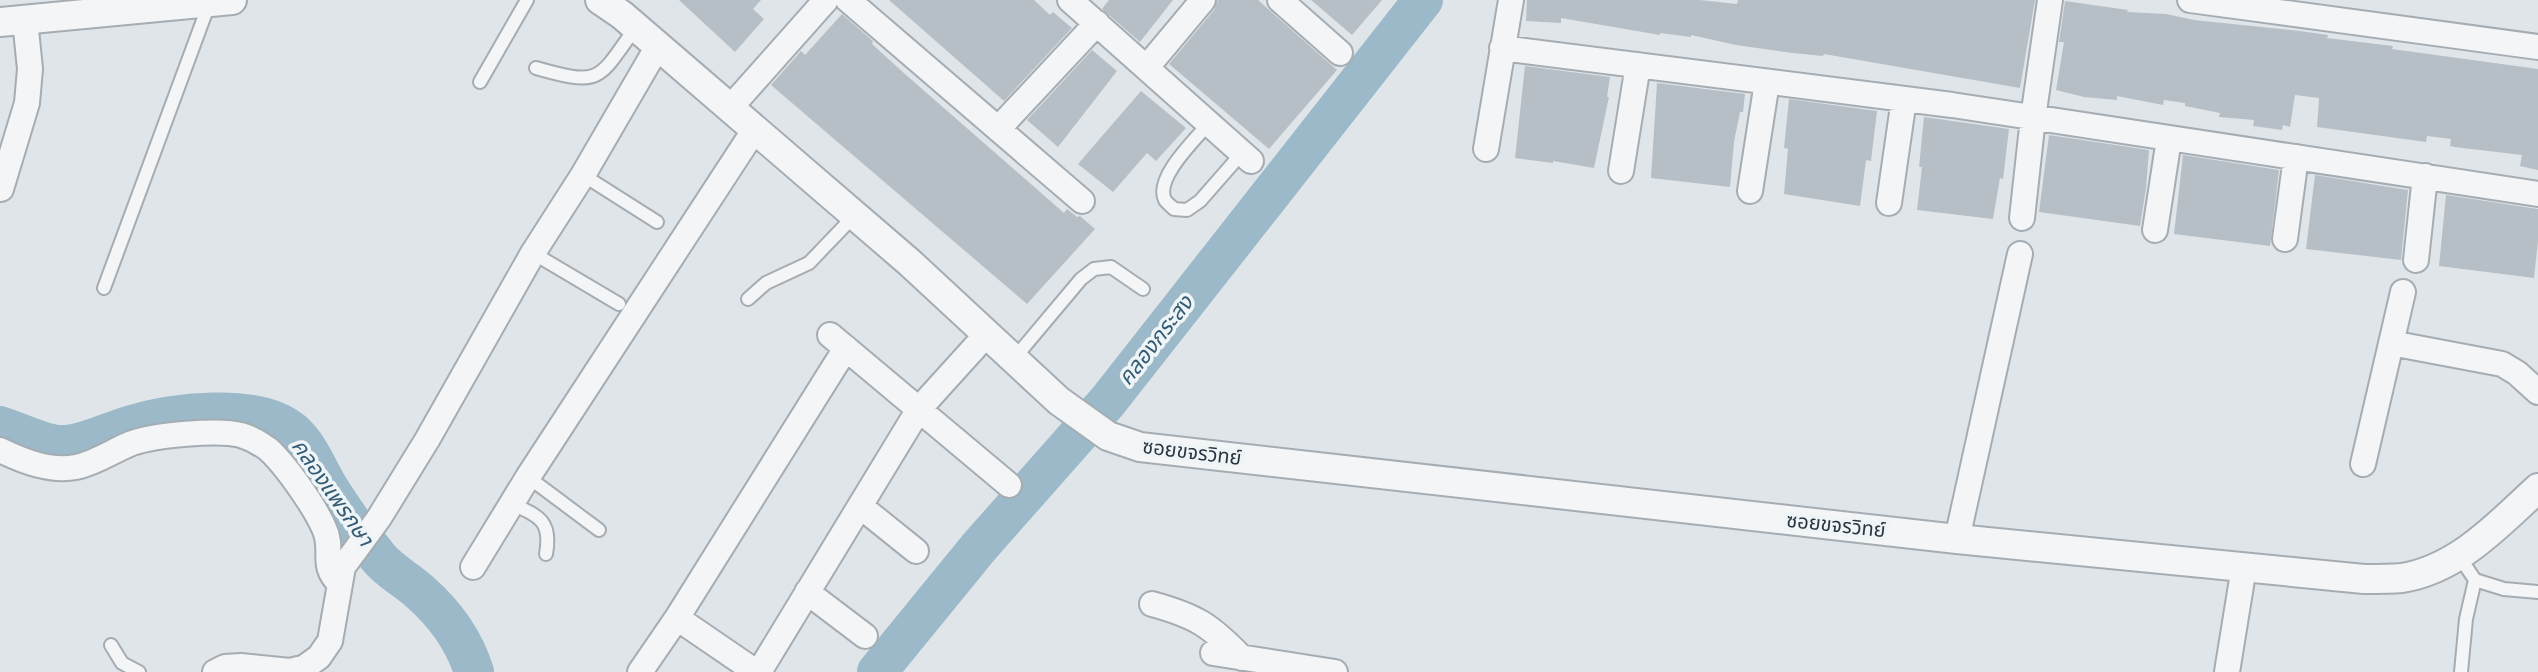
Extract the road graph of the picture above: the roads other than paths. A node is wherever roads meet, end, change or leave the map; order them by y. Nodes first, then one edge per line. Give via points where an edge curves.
1 (527, 0) edge
2 (600, 0) edge
3 (826, 0) edge
4 (848, 0) edge
5 (1070, 0) edge
6 (1203, 0) edge
7 (1280, 0) edge
8 (1511, 0) edge
9 (2050, 0) edge
10 (2190, 0) edge
11 (224, 1) edge
12 (13, 21) edge
13 (1097, 23) junction
14 (636, 27) junction
15 (658, 46) junction
16 (2538, 47) edge
17 (1502, 48) junction
18 (1340, 53) dead end
19 (1638, 65) junction
20 (1147, 67) junction
21 (536, 68) dead end
22 (480, 82) dead end
23 (1767, 82) junction
24 (1904, 99) junction
25 (730, 108) junction
26 (2033, 118) junction
27 (1209, 123) junction
28 (755, 129) junction
29 (998, 129) junction
30 (2169, 139) junction
31 (1486, 149) dead end
32 (1246, 157) joint
33 (2296, 157) junction
34 (1621, 171) dead end
35 (583, 175) junction
36 (2425, 176) junction
37 (1, 189) edge
38 (1750, 191) dead end
39 (2538, 194) edge
40 (1082, 201) dead end
41 (1889, 203) dead end
42 (855, 215) junction
43 (2022, 218) dead end
44 (657, 222) dead end
45 (2155, 230) dead end
46 (2285, 239) dead end
47 (533, 253) junction
48 (2020, 254) dead end
49 (2416, 260) dead end
50 (104, 288) dead end
51 (1143, 289) dead end
52 (2403, 292) dead end
53 (748, 299) dead end
54 (619, 304) dead end
55 (986, 335) junction
56 (2391, 343) junction
57 (1013, 360) junction
58 (2538, 392) edge
59 (919, 409) junction
60 (0, 450) edge
61 (2363, 464) dead end
62 (528, 477) junction
63 (1009, 485) dead end
64 (2538, 488) edge
65 (512, 504) junction
66 (860, 506) junction
67 (599, 530) dead end
68 (1957, 539) junction
69 (916, 551) dead end
70 (546, 554) dead end
71 (2459, 556) junction
72 (473, 567) dead end
73 (2244, 567) junction
74 (342, 576) junction
75 (2475, 580) junction
76 (807, 592) junction
77 (2538, 592) edge
78 (1152, 604) dead end
79 (677, 618) junction
80 (865, 636) dead end
81 (111, 645) dead end
82 (1213, 653) dead end
83 (1242, 658) junction
84 (139, 672) edge
85 (215, 672) edge
86 (640, 672) edge
87 (757, 672) edge
88 (1335, 672) edge
89 (2227, 672) edge
90 (2461, 672) edge

1 - 22 lane
2 - 14 street, ซอยขจรวิทย์
3 - 25 street
4 - 29 street
5 - 13 street
6 - 20 street
7 - 18 street
8 - 17 street
9 - 26 street
10 - 16 street
11 - 12 street
11 - 50 lane
12 - 37 street via 30,69 27,103
13 - 20 street
13 - 29 street
14 - 15 street, ซอยขจรวิทย์
14 - 21 lane via 605,71 585,80
15 - 25 street, ซอยขจรวิทย์
15 - 35 street
17 - 19 street
17 - 31 street
19 - 23 street
19 - 34 street
20 - 27 street
23 - 24 street
23 - 38 street
24 - 26 street
24 - 41 street
25 - 28 street, ซอยขจรวิทย์
26 - 30 street
26 - 43 street
27 - 32 street
27 - 32 lane via 1165,176 1164,199 1174,209 1187,210 1200,201
28 - 42 street, ซอยขจรวิทย์
28 - 62 street
29 - 40 street
30 - 33 street
30 - 45 street
33 - 36 street
33 - 46 street
35 - 44 lane
35 - 47 street
36 - 39 street
36 - 49 street
42 - 53 lane via 809,263 766,283
42 - 55 street, ซอยขจรวิทย์
47 - 54 lane
47 - 74 street
48 - 68 street
51 - 57 lane via 1111,267 1094,269
52 - 56 street
55 - 57 street, ซอยขจรวิทย์
55 - 59 street
56 - 58 street via 2502,364
56 - 61 street
57 - 68 street, ซอยขจรวิทย์ via 1108,436 1140,447
59 - 63 street
59 - 66 street
59 - 79 street via 838,341
60 - 74 street via 36,465 73,467 132,443 210,433 241,435 276,457 325,530 329,570
62 - 65 street
62 - 67 lane
64 - 71 street, ซอยขจรวิทย์
65 - 70 lane via 546,526
65 - 72 street
66 - 69 street
66 - 76 street
68 - 73 street, ซอยขจรวิทย์
71 - 73 street, ซอยขจรวิทย์ via 2403,578
71 - 75 lane
73 - 89 street
74 - 85 street via 330,641 319,657 290,671 241,666
75 - 77 lane
75 - 90 lane
76 - 80 street
76 - 87 street
78 - 83 street via 1187,614 1219,634
79 - 86 street
79 - 87 street
81 - 84 lane via 122,663
82 - 83 street
83 - 88 street

